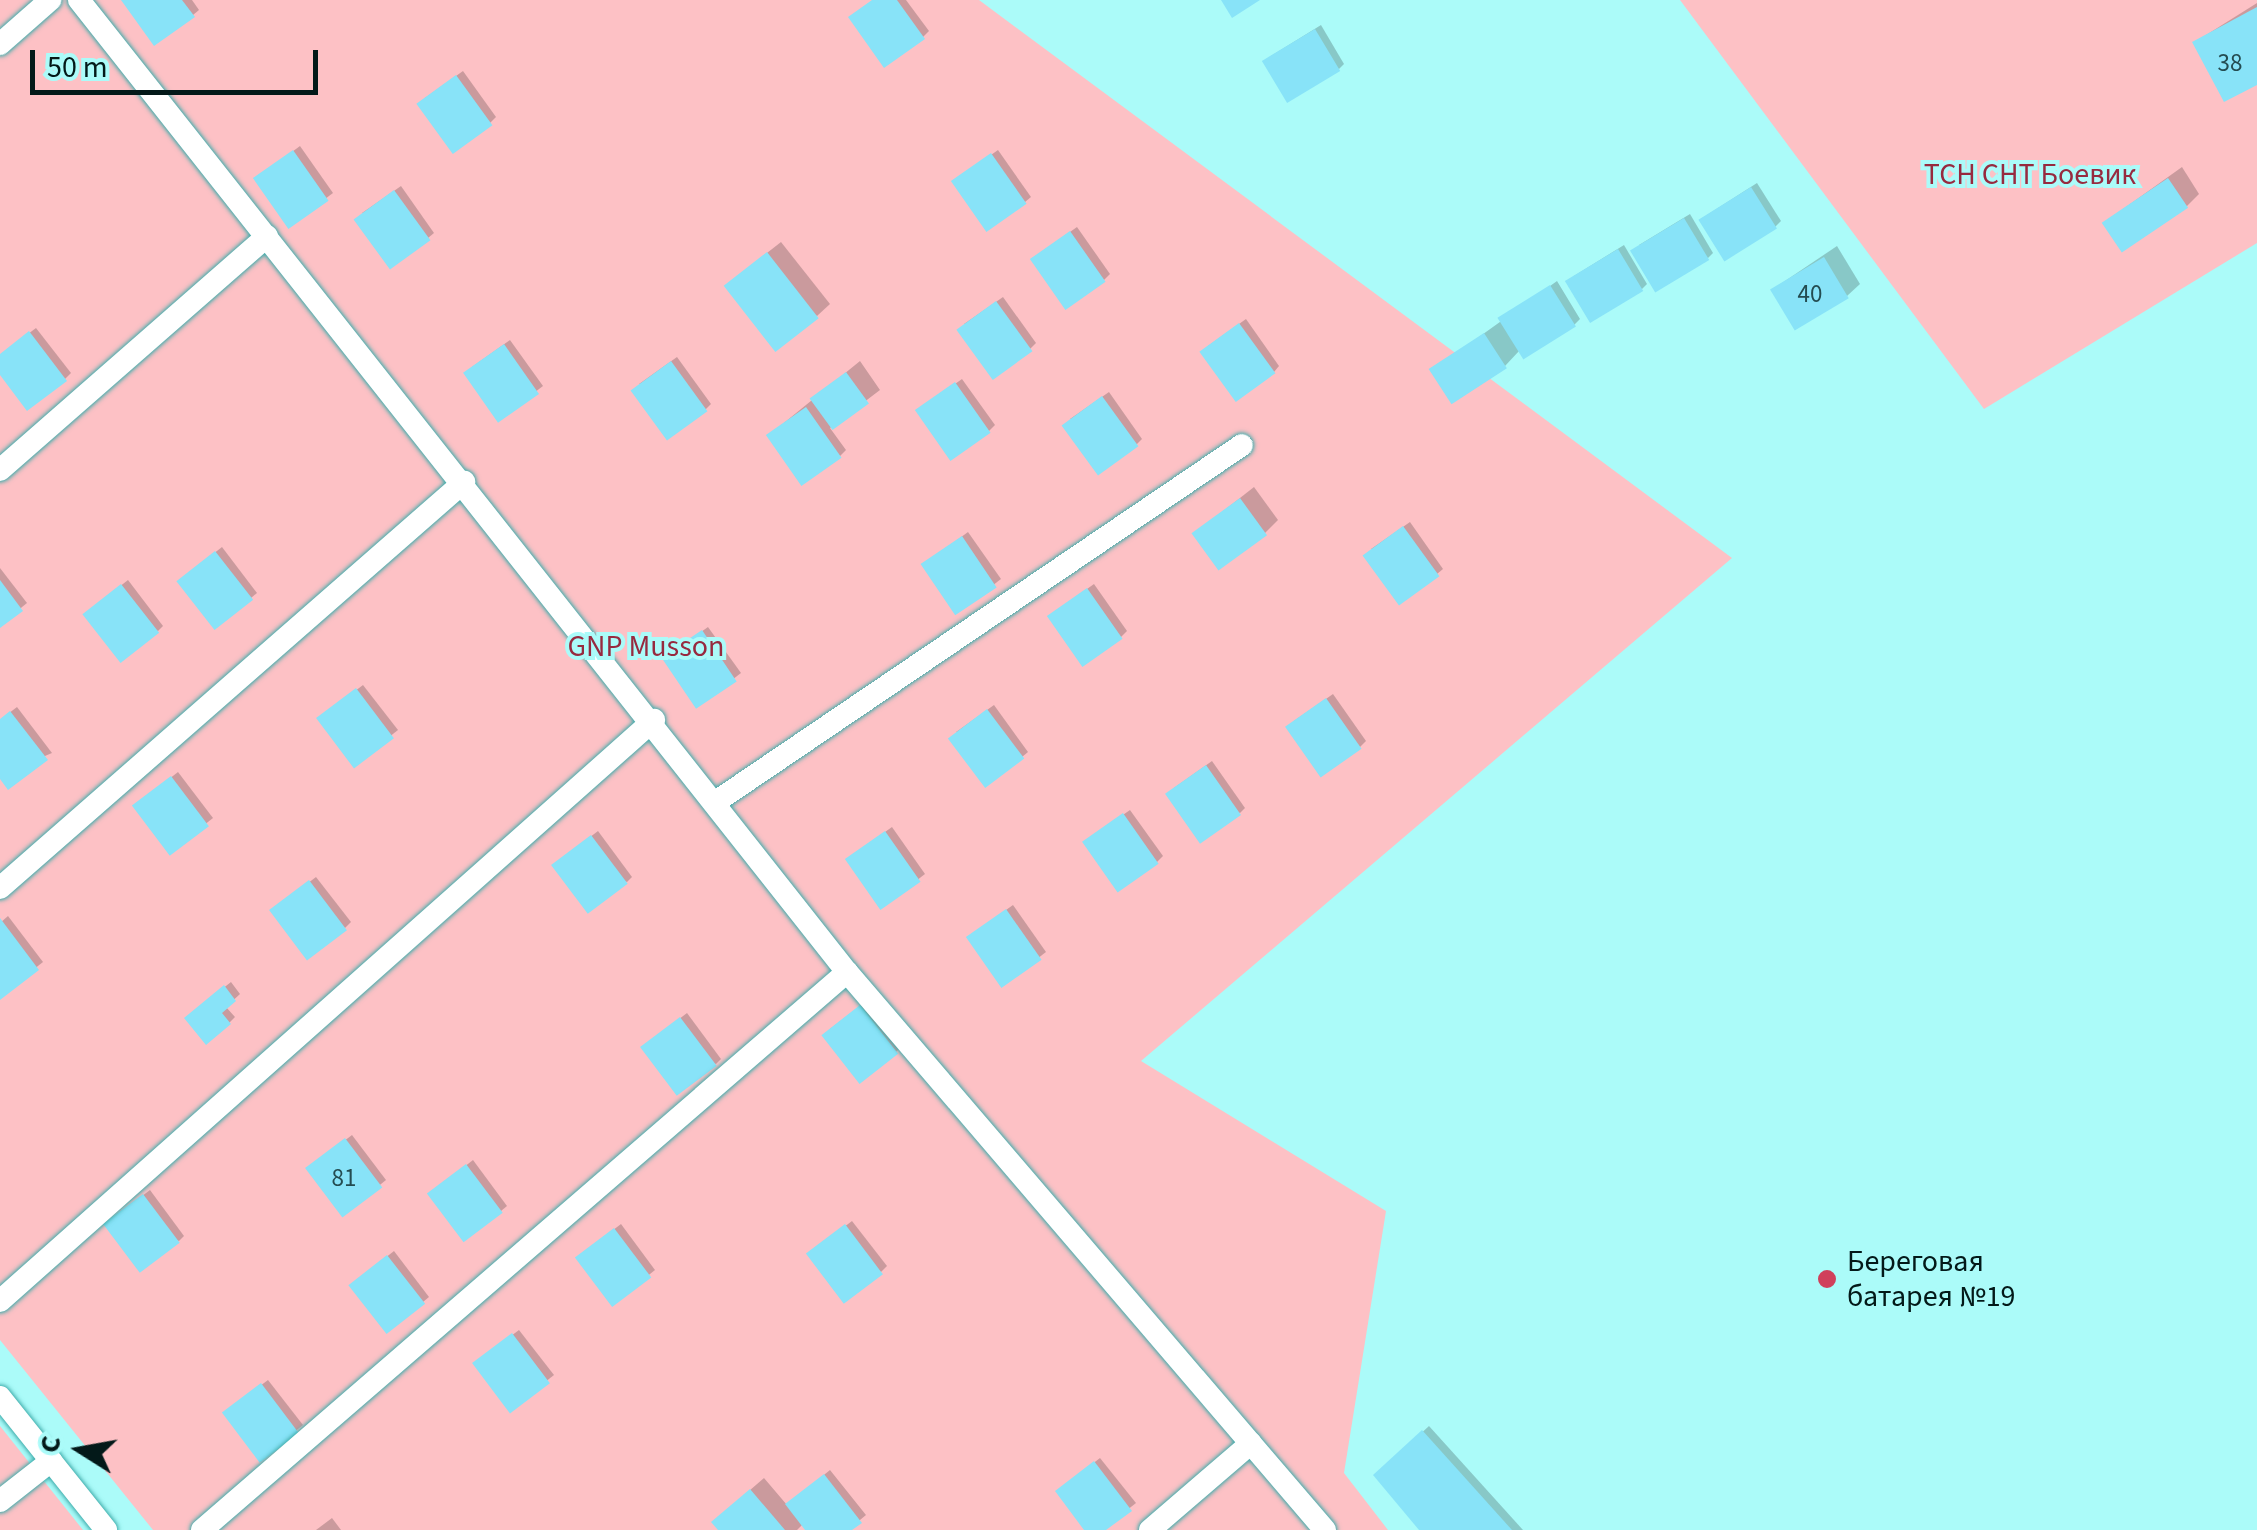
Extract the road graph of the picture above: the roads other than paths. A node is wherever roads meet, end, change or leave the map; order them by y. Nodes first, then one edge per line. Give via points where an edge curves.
1 (50, 0) edge
2 (79, 0) edge
3 (0, 44) edge
4 (267, 236) junction
5 (1242, 445) dead end
6 (0, 470) edge
7 (464, 482) junction
8 (654, 720) junction
9 (717, 801) junction
10 (0, 888) edge
11 (848, 972) junction
12 (0, 1301) edge
13 (0, 1397) edge
14 (1251, 1444) junction
15 (51, 1461) junction
16 (0, 1501) edge
17 (106, 1530) edge
18 (202, 1530) edge
19 (1150, 1530) edge
20 (1325, 1530) edge

1 - 3 lane
2 - 4 lane
4 - 6 lane
4 - 7 lane
5 - 9 lane
7 - 8 lane
7 - 10 lane
8 - 9 lane
8 - 12 lane
9 - 11 lane
11 - 14 lane
11 - 18 lane
13 - 15 lane
14 - 19 lane
14 - 20 lane
15 - 16 lane
15 - 17 lane

